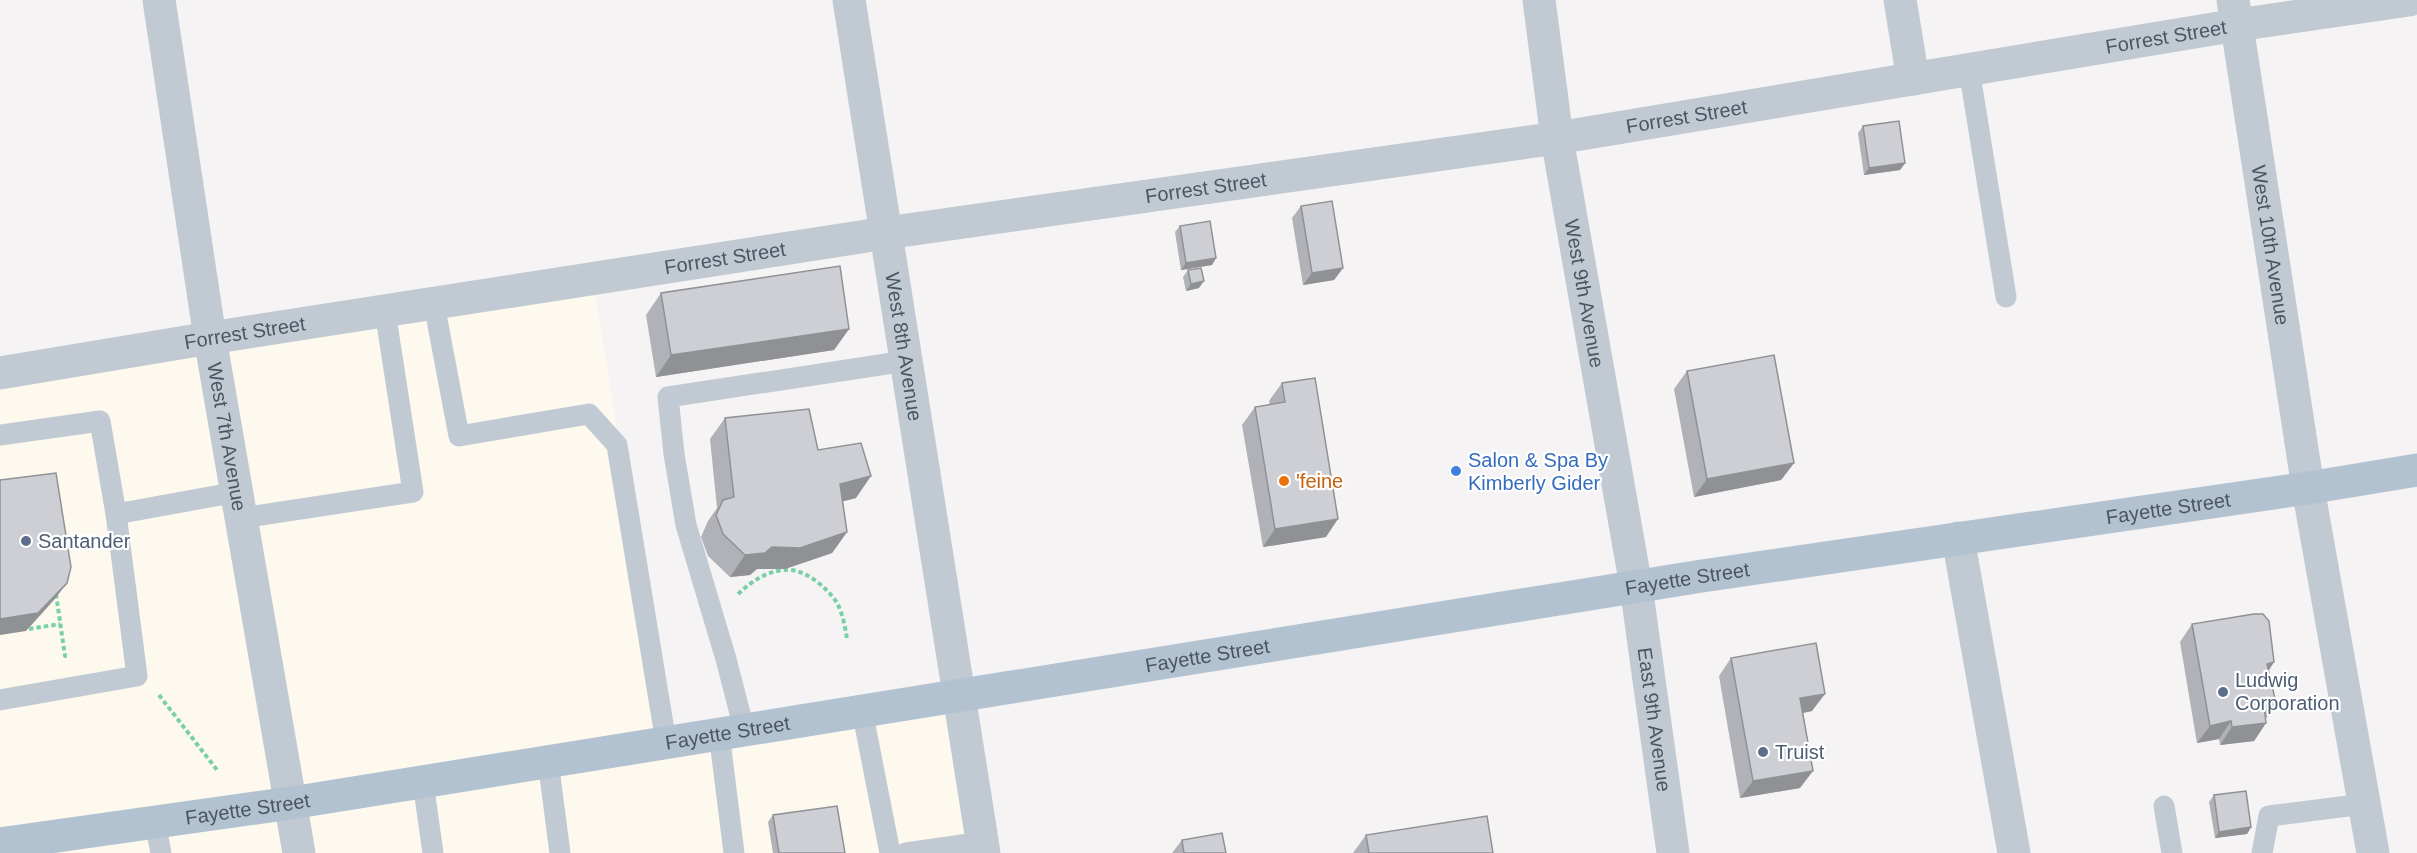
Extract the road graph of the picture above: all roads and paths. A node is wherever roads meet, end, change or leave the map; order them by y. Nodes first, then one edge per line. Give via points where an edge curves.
1 (159, 0) edge
2 (849, 0) edge
3 (1539, 0) edge
4 (1900, 0) edge
5 (2409, 0) edge
6 (2235, 12) edge
7 (1969, 69) junction
8 (1913, 79) junction
9 (1557, 138) junction
10 (886, 233) junction
11 (2006, 297) dead end
12 (434, 304) junction
13 (385, 311) junction
14 (210, 338) junction
15 (906, 361) junction
16 (0, 373) edge
17 (0, 435) edge
18 (2417, 471) edge
19 (2308, 488) junction
20 (239, 505) junction
21 (116, 514) junction
22 (1958, 538) junction
23 (1636, 586) junction
24 (56, 594) edge
25 (60, 624) junction
26 (715, 627) junction
27 (29, 629) edge
28 (847, 639) dead end
29 (75, 655) dead end
30 (154, 689) dead end
31 (959, 694) junction
32 (0, 700) edge
33 (862, 710) junction
34 (731, 731) junction
35 (666, 742) junction
36 (548, 761) junction
37 (217, 770) dead end
38 (423, 782) junction
39 (291, 803) junction
40 (2364, 804) junction
41 (2164, 806) dead end
42 (158, 838) edge
43 (95, 842) edge
44 (0, 844) edge
45 (984, 848) edge
46 (299, 853) edge
47 (433, 853) edge
48 (560, 853) edge
49 (734, 853) edge
50 (890, 853) edge
51 (906, 853) edge
52 (1673, 853) edge
53 (2014, 853) edge
54 (2172, 853) edge
55 (2262, 853) edge
56 (2373, 853) edge

1 - 14 street, West 7th Avenue
2 - 10 street, West 8th Avenue
3 - 9 street, West 9th Avenue
4 - 8 street
5 - 6 street, Forrest Street
6 - 7 street, Forrest Street
6 - 19 street, West 10th Avenue
7 - 8 street, Forrest Street
7 - 11 lane
8 - 9 street, Forrest Street
9 - 10 street, Forrest Street
9 - 23 street, West 9th Avenue
10 - 12 street, Forrest Street
10 - 15 street, West 8th Avenue
12 - 13 street, Forrest Street
12 - 35 lane via 459,436 589,414 617,445
13 - 14 street, Forrest Street
13 - 20 lane via 413,492
14 - 16 street, Forrest Street
14 - 20 street, West 7th Avenue
15 - 26 lane via 668,397 686,525
15 - 31 street, West 8th Avenue
17 - 21 lane via 100,421
18 - 19 main road, Fayette Street
19 - 22 main road, Fayette Street
19 - 40 street, West 10th Avenue
20 - 21 lane
20 - 39 street, West 7th Avenue
21 - 32 lane via 137,676
22 - 23 main road, Fayette Street
22 - 53 street
23 - 31 main road, Fayette Street
23 - 52 street, East 9th Avenue
24 - 25 path
25 - 27 path
25 - 29 path via 65,656
26 - 28 path via 732,600 750,584 785,569 805,575 823,587 837,604
26 - 34 lane via 726,659
30 - 37 path
31 - 33 main road, Fayette Street
31 - 45 street, West 8th Avenue
33 - 34 main road, Fayette Street
33 - 50 lane
34 - 35 main road, Fayette Street
34 - 49 lane
35 - 36 main road, Fayette Street
36 - 38 main road, Fayette Street
36 - 48 lane
38 - 39 main road, Fayette Street
38 - 47 lane
39 - 42 main road, Fayette Street
39 - 46 street, West 7th Avenue
40 - 55 lane via 2269,816
40 - 56 street, West 10th Avenue
41 - 54 lane
42 - 43 main road, Fayette Street
43 - 44 main road, Fayette Street
45 - 51 lane

